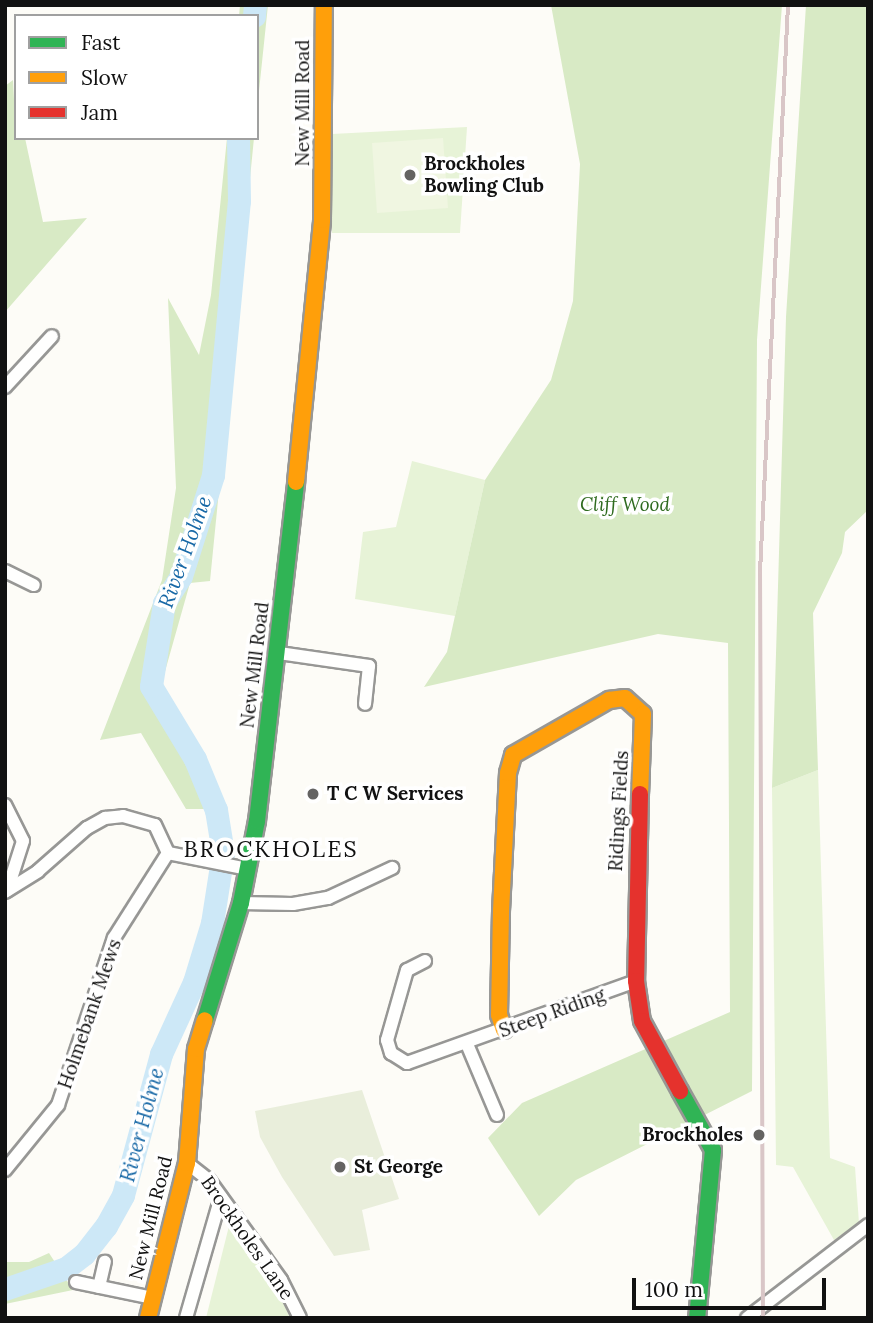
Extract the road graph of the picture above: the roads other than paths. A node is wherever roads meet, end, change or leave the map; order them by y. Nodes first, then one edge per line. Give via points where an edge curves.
1 (324, 5) edge
2 (52, 336) dead end
3 (5, 387) edge
4 (5, 571) edge
5 (34, 585) dead end
6 (279, 653) junction
7 (365, 704) dead end
8 (5, 805) edge
9 (168, 853) junction
10 (242, 868) junction
11 (393, 868) dead end
12 (6, 891) edge
13 (241, 903) junction
14 (425, 961) dead end
15 (636, 981) junction
16 (503, 1030) junction
17 (467, 1044) junction
18 (497, 1115) dead end
19 (187, 1163) junction
20 (5, 1170) edge
21 (221, 1197) junction
22 (868, 1226) edge
23 (105, 1262) dead end
24 (76, 1282) dead end
25 (99, 1287) junction
26 (153, 1298) junction
27 (148, 1318) edge
28 (187, 1318) edge
29 (300, 1318) edge
30 (697, 1318) edge
31 (747, 1318) edge

1 - 6 main road, New Mill Road via 322,220
2 - 3 street
4 - 5 street
6 - 7 street via 369,666
6 - 10 main road, New Mill Road
8 - 12 street via 23,841
9 - 10 street
9 - 12 street via 155,825 141,818 105,818
9 - 20 street, Holmebank Mews via 114,938 58,1105
10 - 13 main road, New Mill Road
11 - 13 street via 328,898 293,904
13 - 19 main road, New Mill Road via 196,1049
14 - 17 street, Steep Riding via 407,970 402,981 387,1040 391,1053 407,1063
15 - 16 street, Steep Riding
15 - 16 main road, Ridings Fields via 644,726 643,715 625,698 609,700 513,755 508,773 501,911 499,1015
15 - 30 main road, Ridings Fields via 642,1021 713,1150
16 - 17 street, Steep Riding
17 - 18 street
19 - 21 street, Brockholes Lane via 203,1172
19 - 26 main road, New Mill Road
21 - 28 street
21 - 29 street, Brockholes Lane via 281,1280
22 - 31 street
23 - 25 street
24 - 25 street
25 - 26 street
26 - 27 main road, New Mill Road

